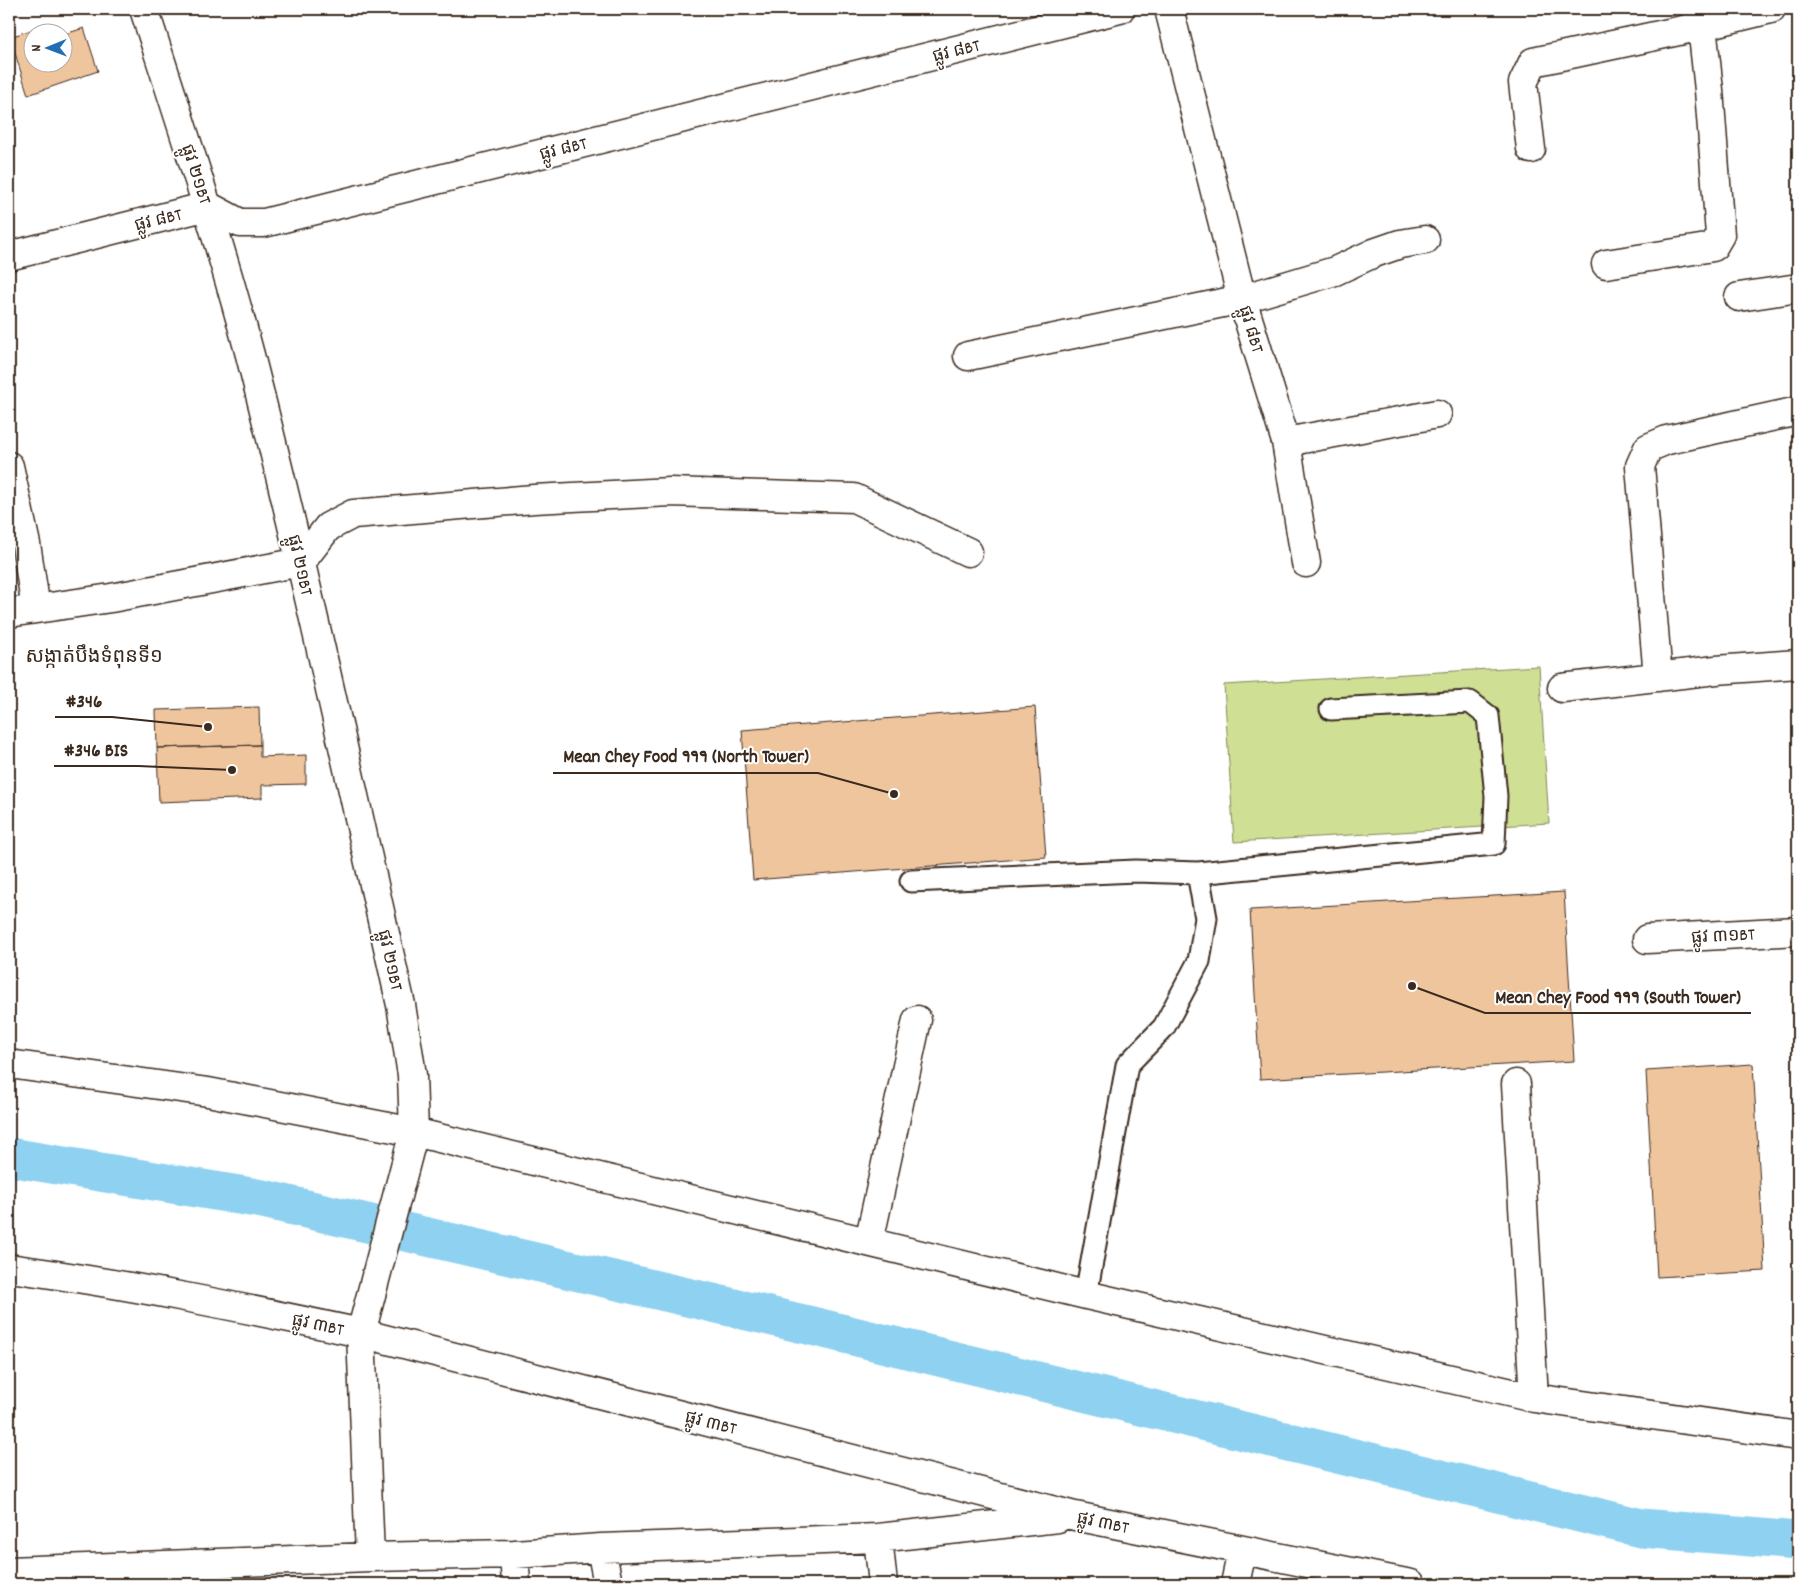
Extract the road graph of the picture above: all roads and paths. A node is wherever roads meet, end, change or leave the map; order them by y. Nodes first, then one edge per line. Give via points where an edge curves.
1 (144, 9) edge
2 (1120, 9) edge
3 (1169, 9) edge
4 (1771, 9) edge
5 (1699, 17) edge
6 (1531, 149) dead end
7 (208, 206) junction
8 (1425, 240) dead end
9 (9, 256) edge
10 (1606, 264) dead end
11 (1798, 288) edge
12 (1739, 297) dead end
13 (1242, 299) junction
14 (968, 356) dead end
15 (1798, 411) edge
16 (1437, 414) dead end
17 (1286, 442) junction
18 (9, 466) edge
19 (968, 552) dead end
20 (301, 562) junction
21 (1306, 563) dead end
22 (36, 609) junction
23 (9, 613) edge
24 (1798, 664) edge
25 (1658, 677) junction
26 (1562, 688) dead end
27 (1331, 709) dead end
28 (1198, 872) junction
29 (911, 881) dead end
30 (1798, 931) edge
31 (1647, 939) dead end
32 (917, 1020) dead end
33 (9, 1064) edge
34 (1516, 1084) dead end
35 (414, 1132) junction
36 (870, 1242) junction
37 (9, 1268) edge
38 (1086, 1295) junction
39 (361, 1333) junction
40 (1534, 1398) junction
41 (1798, 1436) edge
42 (1075, 1516) junction
43 (878, 1538) junction
44 (601, 1548) junction
45 (1242, 1551) junction
46 (514, 1554) junction
47 (370, 1557) junction
48 (9, 1571) edge
49 (230, 1573) edge
50 (516, 1584) edge
51 (608, 1584) edge
52 (883, 1584) edge
53 (1235, 1584) edge
54 (1411, 1584) edge

1 - 7 street, ផ្លូវ ២១BT
2 - 7 street, ផ្លូវ ៨BT via 264,223 240,223
3 - 13 street, ផ្លូវ ៨BT
4 - 5 street
5 - 6 street via 1534,62 1523,83
5 - 10 street via 1709,90 1720,235 1712,248
7 - 9 street, ផ្លូវ ៨BT
7 - 20 street, ផ្លូវ ២១BT
8 - 13 street via 1400,244 1335,271
11 - 12 street
13 - 14 street
13 - 17 street, ផ្លូវ ៨BT
15 - 25 street via 1667,440 1648,448 1640,466
16 - 17 street
17 - 21 street, ផ្លូវ ៨BT
18 - 22 street
19 - 20 street via 854,498 670,492 354,514 328,527
20 - 22 street
20 - 35 street, ផ្លូវ ២១BT via 401,1005 412,1075
22 - 23 street
24 - 25 street
25 - 26 street
27 - 28 lane via 1470,702 1488,716 1496,796 1494,844
28 - 29 lane via 1136,871
28 - 38 lane via 1206,918 1199,961 1164,1027 1127,1065
30 - 31 street, ផ្លូវ ៣១BT
32 - 36 street
33 - 35 street via 208,1092
34 - 40 street
35 - 36 street
35 - 39 street, ផ្លូវ ២១BT
36 - 38 street
37 - 39 street, ផ្លូវ ៣BT via 90,1279
38 - 40 street
39 - 42 street, ផ្លូវ ៣BT
39 - 47 street, ផ្លូវ ២១BT
40 - 41 street
42 - 43 street
42 - 45 street, ផ្លូវ ៣BT
43 - 44 street
43 - 52 street
44 - 46 street
44 - 51 street
45 - 53 street
45 - 54 street, ផ្លូវ ៣BT
46 - 47 street
46 - 50 street
47 - 49 street
48 - 49 street

